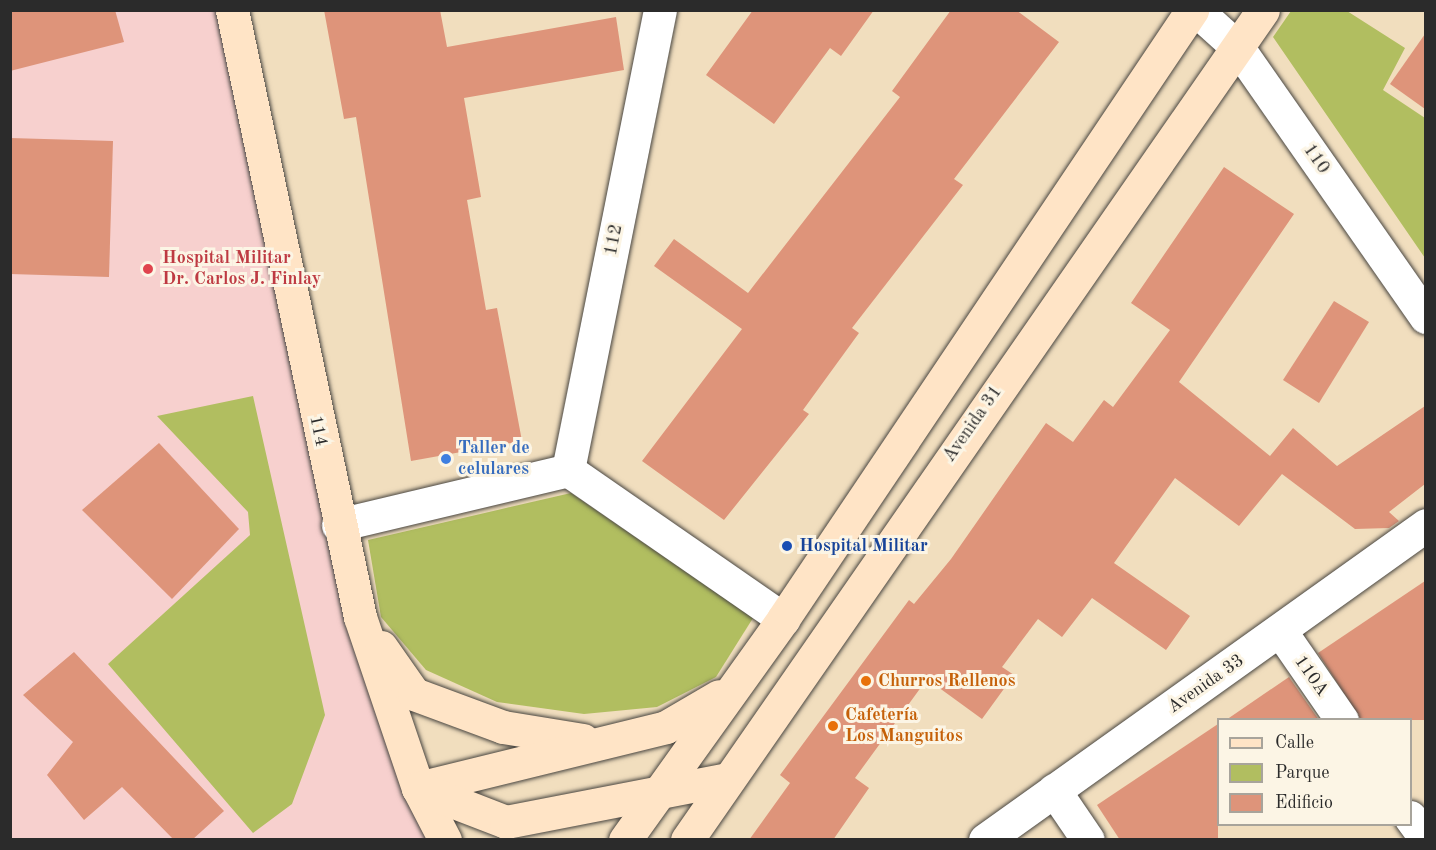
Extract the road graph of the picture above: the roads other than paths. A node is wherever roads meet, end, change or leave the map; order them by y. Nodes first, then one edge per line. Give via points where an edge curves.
1 (232, 10) edge
2 (660, 10) edge
3 (1194, 10) edge
4 (1263, 10) edge
5 (1238, 48) junction
6 (1425, 317) edge
7 (568, 470) junction
8 (338, 525) junction
9 (1425, 525) edge
10 (360, 617) junction
11 (783, 619) junction
12 (1281, 632) junction
13 (726, 692) junction
14 (1341, 718) edge
15 (597, 742) junction
16 (723, 780) junction
17 (417, 788) junction
18 (1053, 790) junction
19 (657, 793) junction
20 (1412, 820) edge
21 (496, 831) edge
22 (1425, 838) edge
23 (445, 840) edge
24 (625, 840) edge
25 (687, 840) edge
26 (986, 840) edge
27 (1088, 840) edge

1 - 8 main road, 114
2 - 7 street, 112
3 - 5 street, 110
3 - 11 main road
4 - 5 main road, Avenida 31
5 - 6 street, 110
5 - 16 main road, Avenida 31
7 - 8 street
7 - 11 street
8 - 10 main road, 114
9 - 12 street, Avenida 33
10 - 15 main road via 414,694 503,727
10 - 17 main road, 114
11 - 13 main road
12 - 14 street, 110A
12 - 18 street, Avenida 33
13 - 15 main road via 666,727
13 - 19 main road
15 - 17 main road
16 - 19 main road
16 - 25 main road, Avenida 31
17 - 21 main road
17 - 23 main road, 114
18 - 26 street, Avenida 33
18 - 27 street
19 - 21 main road
19 - 24 main road
20 - 22 street

